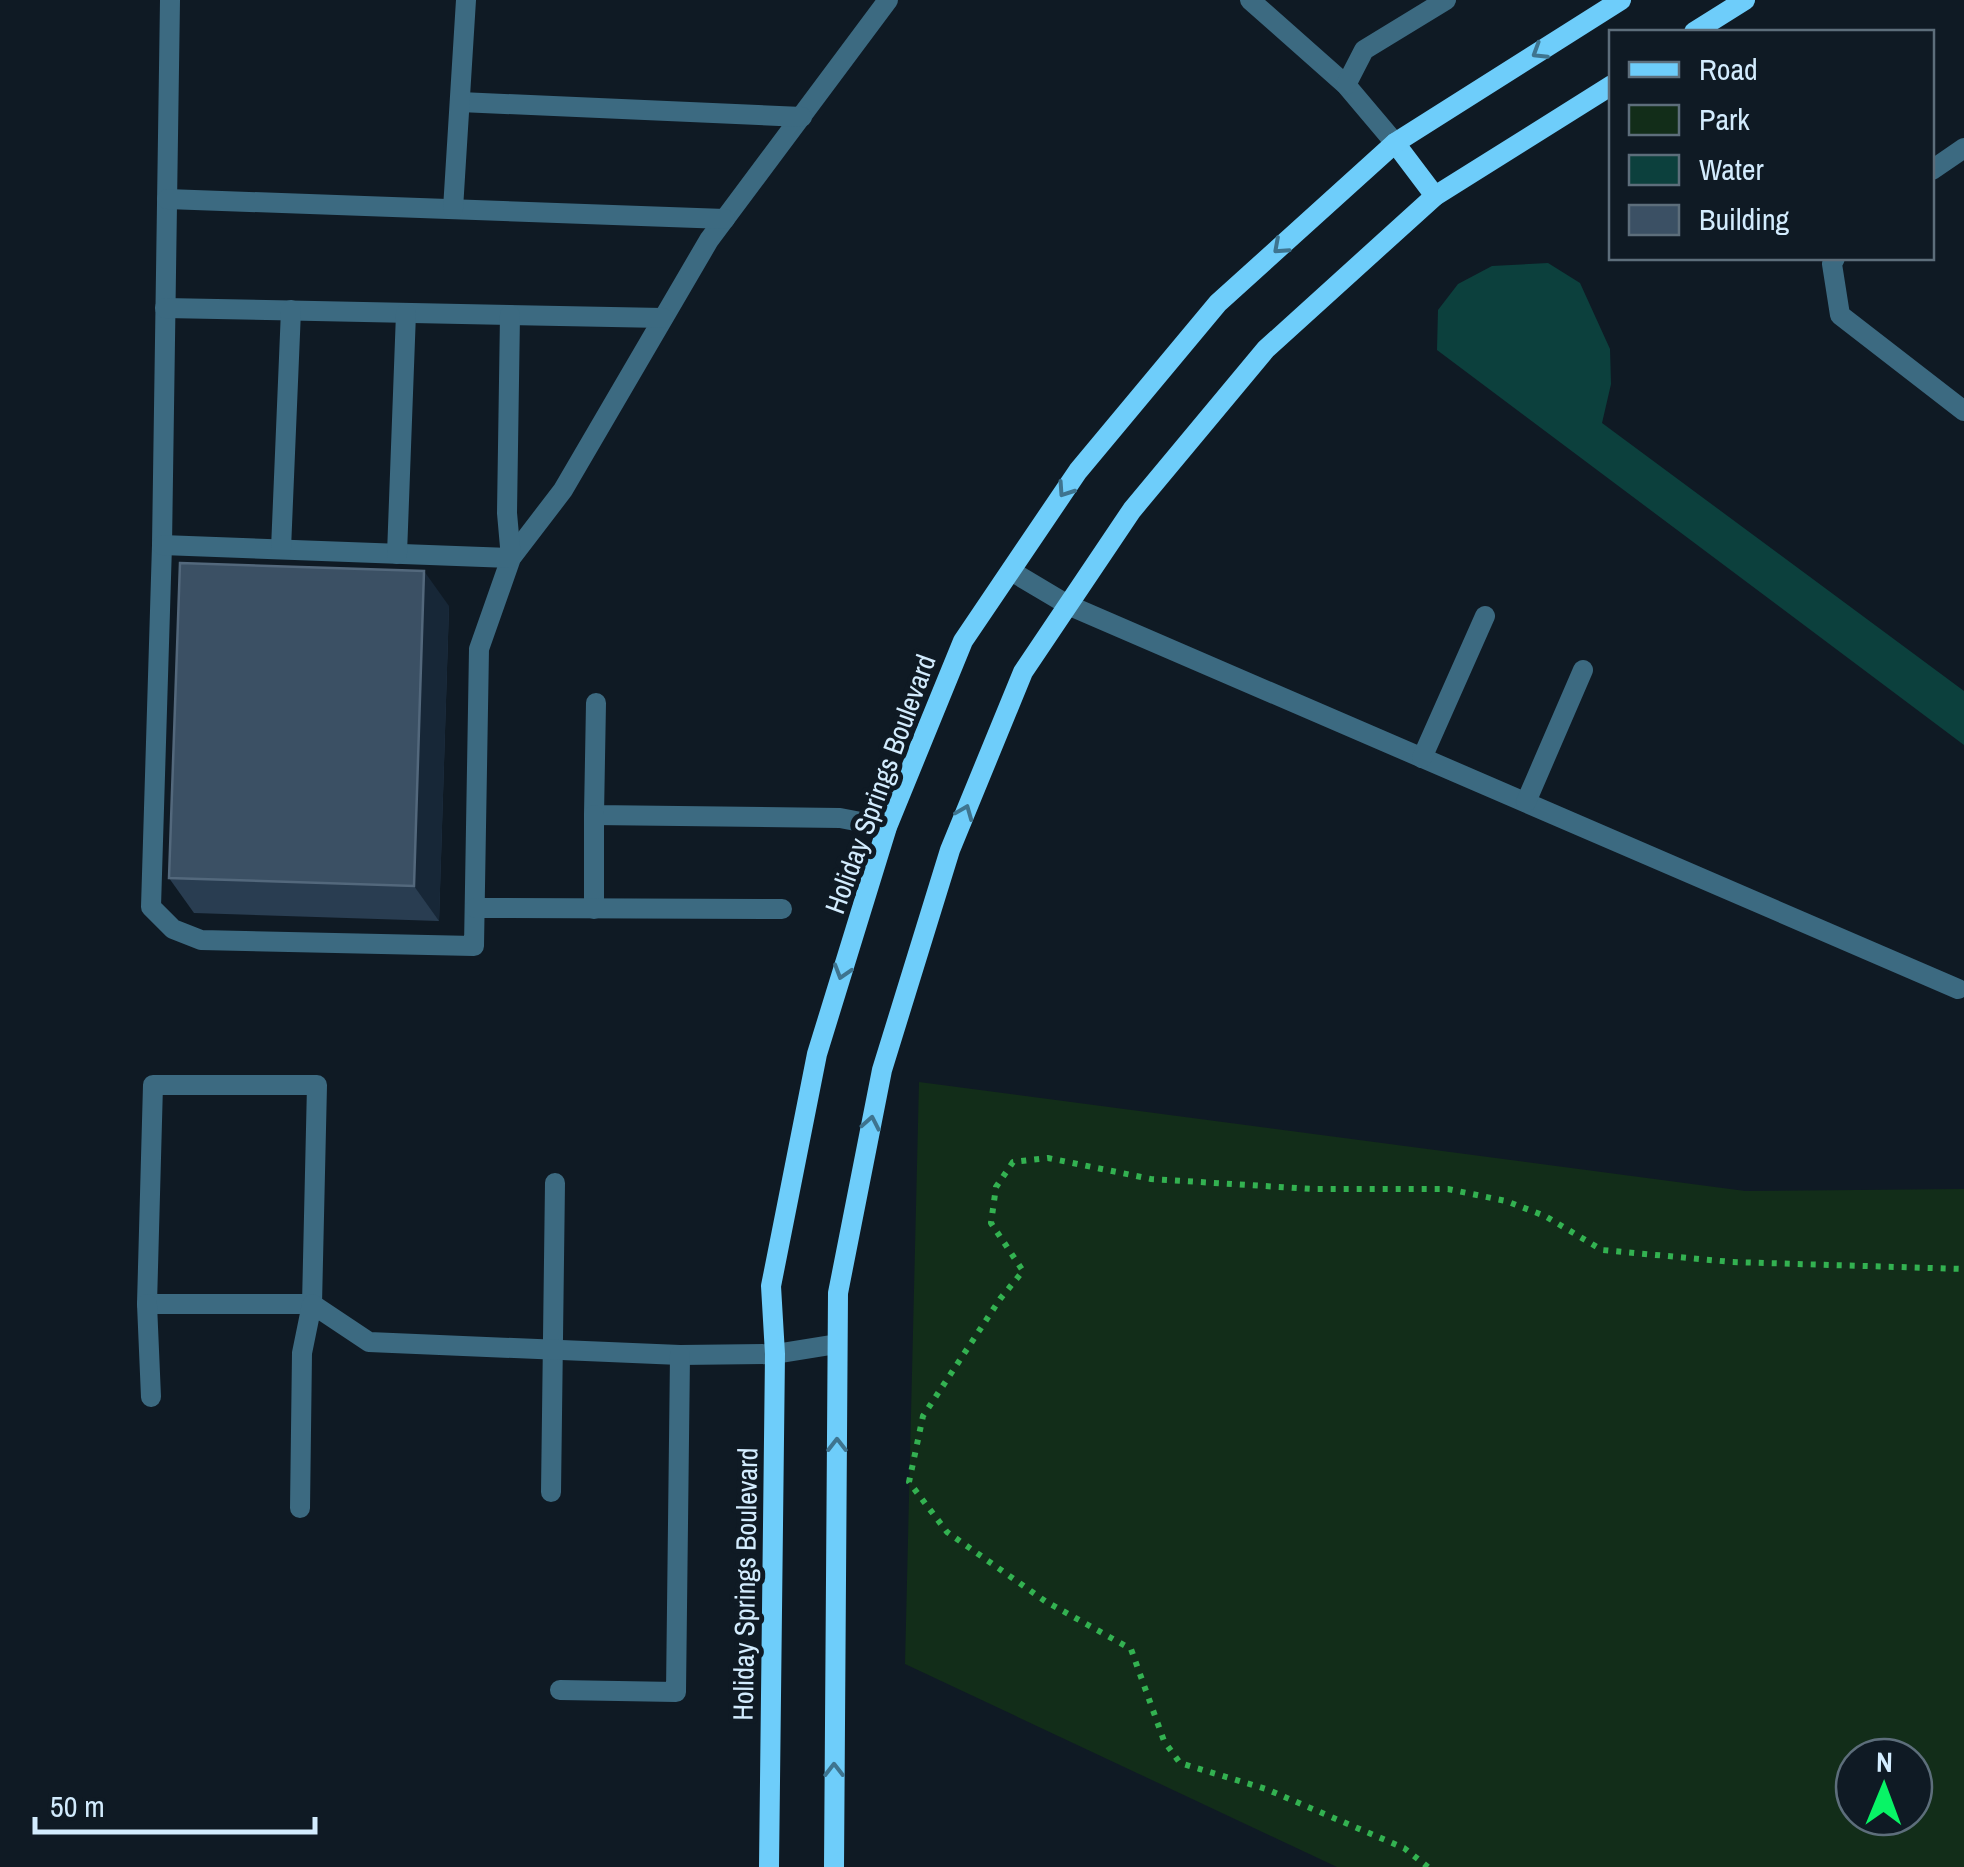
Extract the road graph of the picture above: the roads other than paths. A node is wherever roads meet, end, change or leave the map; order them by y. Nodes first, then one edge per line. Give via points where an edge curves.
1 (170, 0) edge
2 (466, 0) edge
3 (888, 0) edge
4 (1250, 0) edge
5 (1446, 0) edge
6 (1621, 0) edge
7 (1746, 0) edge
8 (1593, 7) edge
9 (1697, 30) edge
10 (1346, 85) junction
11 (1609, 87) edge
12 (460, 102) junction
13 (802, 117) junction
14 (1395, 144) junction
15 (1964, 148) edge
16 (1934, 169) edge
17 (1435, 196) junction
18 (167, 199) junction
19 (454, 209) junction
20 (724, 219) junction
21 (1834, 261) edge
22 (165, 308) junction
23 (291, 310) junction
24 (406, 313) junction
25 (510, 314) junction
26 (664, 318) junction
27 (1964, 411) edge
28 (162, 545) junction
29 (281, 549) junction
30 (397, 554) junction
31 (511, 558) junction
32 (1010, 572) junction
33 (1068, 605) junction
34 (1485, 616) dead end
35 (1584, 670) dead end
36 (596, 703) dead end
37 (1422, 758) junction
38 (1526, 802) junction
39 (594, 815) junction
40 (887, 827) junction
41 (475, 908) junction
42 (594, 909) junction
43 (782, 909) dead end
44 (1958, 989) dead end
45 (555, 1183) dead end
46 (147, 1304) junction
47 (312, 1304) junction
48 (837, 1344) junction
49 (555, 1350) junction
50 (775, 1354) junction
51 (680, 1355) junction
52 (151, 1396) dead end
53 (551, 1492) dead end
54 (300, 1508) dead end
55 (560, 1690) dead end
56 (769, 1867) edge
57 (834, 1867) edge

1 - 18 street
2 - 12 street
3 - 13 street
4 - 10 street
5 - 10 street via 1364,50
6 - 8 street, Holiday Springs Boulevard
7 - 9 street
8 -> 14 street, Holiday Springs Boulevard
10 - 14 street
11 - 17 street
12 - 13 street
12 - 19 street
13 - 20 street
14 - 17 street
14 -> 32 street, Holiday Springs Boulevard via 1218,303 1078,470
15 - 16 street
17 - 33 street via 1266,349 1132,510
18 - 19 street
18 - 22 street
19 - 20 street
20 - 26 street
21 - 27 street via 1840,315
22 - 23 street
22 - 28 street
23 - 24 street
23 - 29 street
24 - 25 street
24 - 30 street
25 - 26 street
25 - 31 street
26 - 31 street via 564,490
28 - 29 street
28 - 41 street via 151,906 173,929 201,940 474,946
29 - 30 street
30 - 31 street
31 - 41 street via 479,649
32 - 33 street
32 - 40 street, Holiday Springs Boulevard via 963,642
33 - 37 street
48 -> 33 street via 838,1293 882,1070 933,904 1023,672
34 - 37 street
35 - 38 street
36 - 39 street
37 - 38 street
38 - 44 street
39 - 40 street via 840,818
39 - 42 street
40 -> 50 street, Holiday Springs Boulevard via 816,1054 771,1286
41 - 42 street
42 - 43 street
45 - 49 street
46 - 47 street
46 - 47 street via 153,1085 317,1085
46 - 52 street
47 - 49 street via 369,1342
47 - 54 street via 302,1352
48 - 50 street
57 -> 48 street
49 - 51 street
49 - 53 street
50 - 51 street
50 - 56 street, Holiday Springs Boulevard
51 - 55 street via 676,1692

